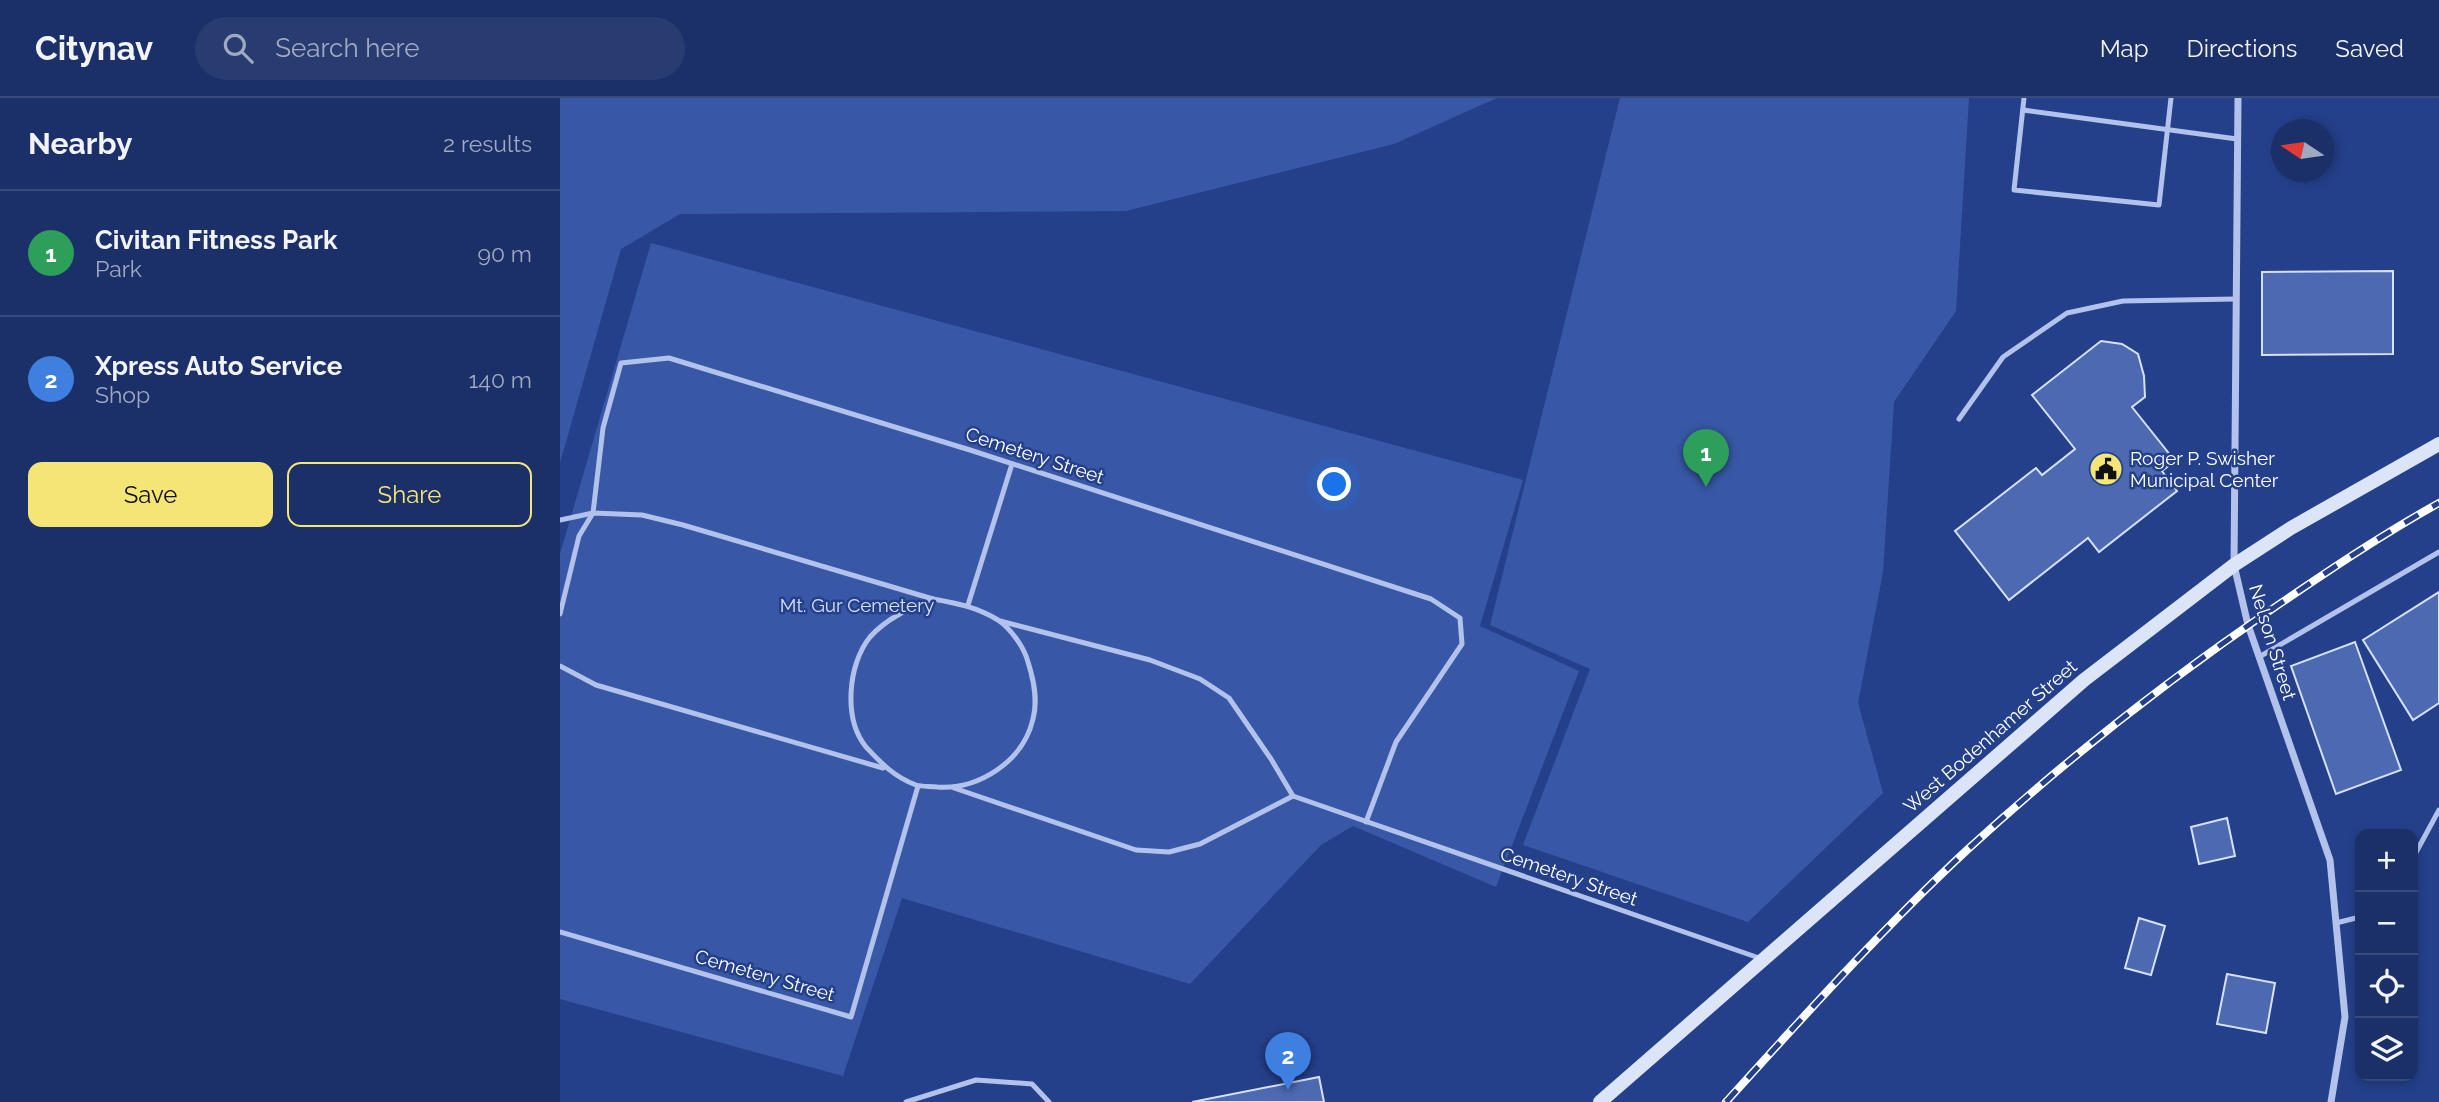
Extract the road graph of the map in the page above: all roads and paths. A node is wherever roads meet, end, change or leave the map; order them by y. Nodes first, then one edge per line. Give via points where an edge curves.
1 (2024, 98) edge
2 (2171, 98) edge
3 (2238, 98) edge
4 (2023, 110) junction
5 (2168, 129) junction
6 (2237, 139) junction
7 (2235, 299) junction
8 (1959, 419) dead end
9 (2439, 444) edge
10 (1012, 464) junction
11 (593, 513) junction
12 (560, 520) edge
13 (2439, 552) edge
14 (2234, 565) junction
15 (933, 599) junction
16 (968, 605) junction
17 (560, 614) edge
18 (1000, 621) junction
19 (2259, 657) junction
20 (560, 666) edge
21 (886, 769) junction
22 (918, 786) junction
23 (954, 788) junction
24 (1293, 796) junction
25 (2439, 810) edge
26 (1366, 822) junction
27 (2418, 849) edge
28 (2355, 918) edge
29 (2336, 923) junction
30 (560, 932) edge
31 (1762, 959) junction
32 (906, 1102) edge
33 (1049, 1102) edge
34 (1600, 1102) edge
35 (2331, 1102) edge

1 - 4 lane
2 - 5 lane
3 - 6 street, Nelson Street
4 - 5 lane
4 - 5 lane via 2014,190 2159,205
5 - 6 lane
6 - 7 street, Nelson Street
7 - 8 lane via 2123,301 2067,313 2003,356
7 - 14 street, Nelson Street
9 - 14 main road, West Bodenhamer Street
10 - 11 lane, Cemetery Street via 669,358 621,363 603,428
10 - 16 lane
10 - 26 lane, Cemetery Street via 1431,599 1460,618 1462,644 1396,742
11 - 12 lane
11 - 15 lane via 642,515 683,525
11 - 17 lane, Cemetery Street via 579,536
13 - 19 lane
14 - 19 street, Nelson Street
14 - 31 main road, West Bodenhamer Street via 2084,680
15 - 16 lane
15 - 21 lane via 897,614 870,638 853,670 850,707 862,741
16 - 18 lane
18 - 23 lane via 1024,649 1035,684 1033,720 1016,753 989,777
18 - 24 lane via 1150,660 1200,679 1229,698
19 - 29 street, Nelson Street via 2330,860
20 - 21 lane via 596,685
21 - 22 lane
22 - 23 lane
22 - 30 lane, Cemetery Street via 850,1017
23 - 24 lane via 1136,850 1169,852 1200,844
24 - 26 lane, Cemetery Street
25 - 27 lane
26 - 31 lane, Cemetery Street
28 - 29 lane
29 - 35 street, Nelson Street via 2345,1017
31 - 34 main road, West Bodenhamer Street
32 - 33 lane via 976,1080 1032,1084

